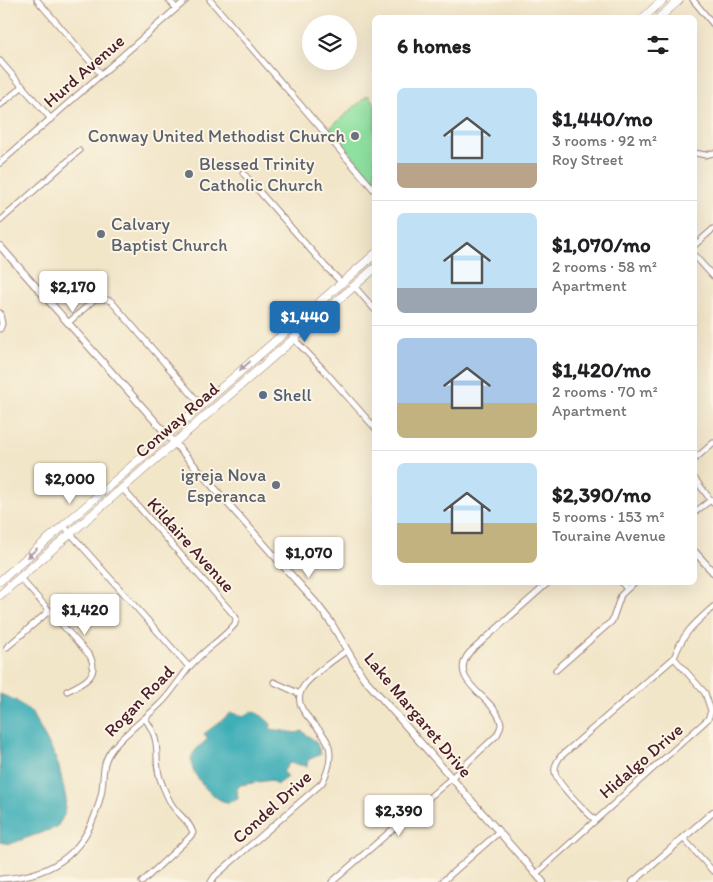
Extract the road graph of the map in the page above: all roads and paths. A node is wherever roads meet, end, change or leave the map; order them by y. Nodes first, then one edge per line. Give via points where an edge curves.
1 (37, 0) edge
2 (169, 0) edge
3 (186, 0) edge
4 (210, 0) edge
5 (663, 0) edge
6 (668, 0) edge
7 (679, 0) edge
8 (693, 0) edge
9 (176, 8) junction
10 (646, 15) edge
11 (660, 15) edge
12 (662, 15) edge
13 (713, 24) edge
14 (0, 61) edge
15 (101, 74) junction
16 (23, 86) junction
17 (0, 105) edge
18 (51, 119) junction
19 (79, 151) dead end
20 (697, 153) edge
21 (713, 153) edge
22 (0, 163) edge
23 (243, 173) dead end
24 (372, 188) edge
25 (0, 221) edge
26 (713, 228) edge
27 (697, 243) edge
28 (0, 246) edge
29 (372, 256) edge
30 (697, 258) edge
31 (372, 271) edge
32 (713, 276) edge
33 (341, 282) junction
34 (354, 286) junction
35 (330, 306) junction
36 (372, 307) edge
37 (0, 314) edge
38 (68, 323) junction
39 (0, 328) edge
40 (293, 338) junction
41 (201, 405) junction
42 (372, 425) edge
43 (166, 435) junction
44 (173, 443) junction
45 (713, 443) edge
46 (697, 457) edge
47 (697, 482) edge
48 (122, 488) junction
49 (712, 501) edge
50 (697, 511) edge
51 (63, 525) junction
52 (70, 534) junction
53 (697, 554) edge
54 (713, 572) edge
55 (20, 578) junction
56 (0, 581) edge
57 (546, 585) edge
58 (624, 585) edge
59 (631, 585) edge
60 (627, 589) junction
61 (0, 595) edge
62 (713, 607) edge
63 (49, 610) junction
64 (236, 621) joint
65 (7, 647) dead end
66 (346, 651) junction
67 (674, 658) junction
68 (190, 667) junction
69 (556, 670) dead end
70 (274, 682) dead end
71 (68, 691) dead end
72 (300, 694) junction
73 (145, 718) junction
74 (451, 777) junction
75 (713, 812) edge
76 (594, 820) junction
77 (499, 832) junction
78 (683, 838) junction
79 (713, 871) edge
80 (0, 879) edge
81 (539, 879) edge
82 (142, 882) edge
83 (211, 882) edge
84 (332, 882) edge
85 (442, 882) edge
86 (633, 882) edge

1 - 15 street
2 - 9 street
3 - 9 street, Hurd Avenue
4 - 24 street
5 - 10 main road
6 - 11 main road
7 - 12 main road
8 - 13 street
9 - 15 street, Hurd Avenue
14 - 16 street
15 - 18 street, Hurd Avenue
16 - 17 street
16 - 18 street
18 - 22 street, Hurd Avenue
19 - 25 street
20 - 21 street
23 - 33 street
26 - 27 street
28 - 38 street, Lake Margaret Drive
29 - 33 main road, Conway Road
30 - 32 street
31 - 34 main road, Conway Road
33 - 35 main road
33 -> 41 main road, Conway Road
34 - 35 main road, Conway Road
34 - 36 street
35 - 40 main road, Conway Road
37 - 39 street
38 - 41 street via 95,299 111,301
38 - 43 street, Lake Margaret Drive
40 - 42 street
40 - 44 main road, Conway Road
41 - 43 main road, Conway Road
43 - 44 street, Lake Margaret Drive
43 - 51 main road, Conway Road
44 - 48 main road, Conway Road
44 - 66 street, Lake Margaret Drive via 316,602
45 - 46 street
47 - 49 street
48 - 52 main road, Conway Road
48 - 64 street, Kildaire Avenue via 234,614
49 - 50 street
51 - 52 street
51 -> 56 main road, Conway Road
52 - 55 main road, Conway Road
52 - 68 street
53 - 54 street
55 - 61 main road, Conway Road
55 - 63 street
57 - 74 street via 463,661 465,678 498,716 501,725 497,735
58 - 60 street
59 - 60 street
60 - 69 street via 617,603 612,620
62 - 67 street via 686,633
63 - 65 street
63 - 71 street via 95,665 93,673
64 - 68 street, Rogan Road
66 - 72 street via 306,683
66 - 74 street, Lake Margaret Drive via 368,683
67 - 76 street, Hidalgo Drive via 705,693 711,711 708,719
67 - 76 street via 556,763 560,782
68 - 73 street, Rogan Road
70 - 72 street
72 - 83 street, Condel Drive via 302,711 328,744 330,757 322,783
73 - 80 street, Rogan Road via 106,757 102,793 93,821 78,847 58,864 35,873
73 - 82 street via 156,738 161,783 192,833
74 - 77 street, Lake Margaret Drive
74 - 84 street
75 - 78 street
76 - 81 street, Hidalgo Drive
77 - 81 street, Lake Margaret Drive
77 - 85 street
78 - 79 street
78 - 86 street

